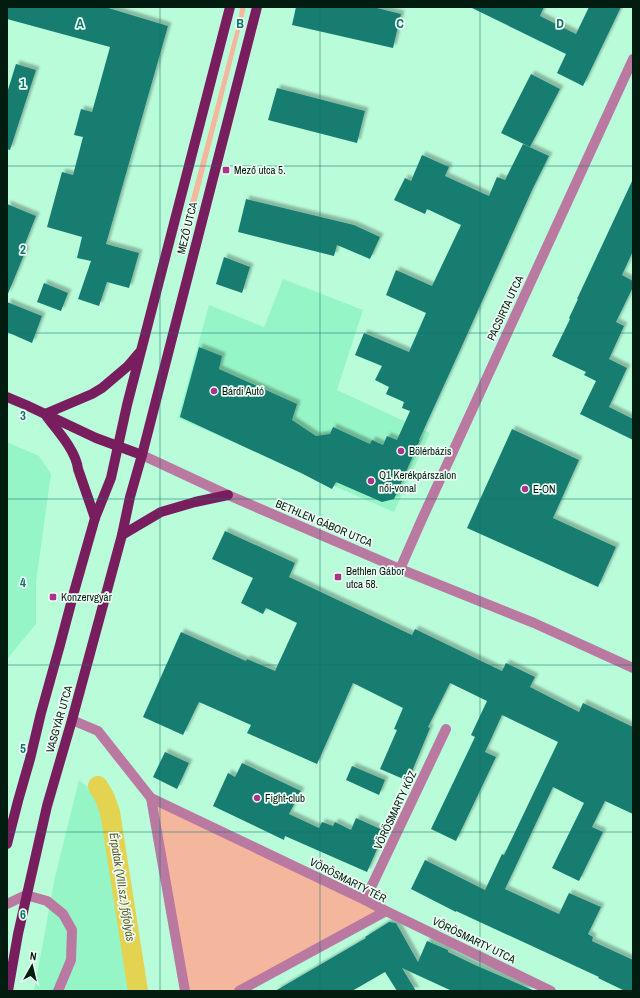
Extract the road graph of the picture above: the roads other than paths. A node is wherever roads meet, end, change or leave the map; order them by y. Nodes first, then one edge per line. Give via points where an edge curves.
1 (230, 7) edge
2 (257, 7) edge
3 (633, 59) edge
4 (141, 350) junction
5 (8, 398) edge
6 (45, 414) junction
7 (118, 446) junction
8 (142, 455) junction
9 (228, 495) junction
10 (95, 518) junction
11 (122, 535) junction
12 (400, 569) junction
13 (633, 668) edge
14 (72, 720) junction
15 (446, 729) dead end
16 (151, 798) junction
17 (7, 844) edge
18 (26, 896) junction
19 (365, 900) junction
20 (7, 904) edge
21 (386, 911) junction
22 (8, 991) edge
23 (58, 991) edge
24 (185, 991) edge
25 (239, 991) edge
26 (551, 991) edge

1 - 4 main road, MEZŐ UTCA
2 - 8 main road, MEZŐ UTCA
3 - 12 street, PACSIRTA UTCA
4 - 6 main road via 128,366 102,388
4 - 7 main road, MEZŐ UTCA
5 - 6 main road, BETHLEN GÁBOR UTCA
6 - 7 main road, BETHLEN GÁBOR UTCA
6 - 10 main road via 77,462
7 - 8 main road, BETHLEN GÁBOR UTCA
7 - 10 main road, VASGYÁR UTCA via 110,478
8 - 9 street, BETHLEN GÁBOR UTCA
8 - 11 main road, VASGYÁR UTCA
9 - 11 main road via 161,512
9 - 12 street, BETHLEN GÁBOR UTCA
10 - 17 main road, VASGYÁR UTCA
11 - 14 main road, VASGYÁR UTCA
12 - 13 street, BETHLEN GÁBOR UTCA via 534,623
14 - 16 street, VÖRÖSMARTY TÉR via 98,731
14 - 18 main road, VASGYÁR UTCA via 47,806
15 - 19 street, VÖRÖSMARTY KÖZ
16 - 19 street, VÖRÖSMARTY TÉR
16 - 24 street, VÖRÖSMARTY TÉR
18 - 20 street
18 - 22 main road, VASGYÁR UTCA
18 - 23 street via 47,901 63,914 72,930 72,960
19 - 21 street, VÖRÖSMARTY TÉR
21 - 25 street, VÖRÖSMARTY TÉR
21 - 26 street, VÖRÖSMARTY UTCA

